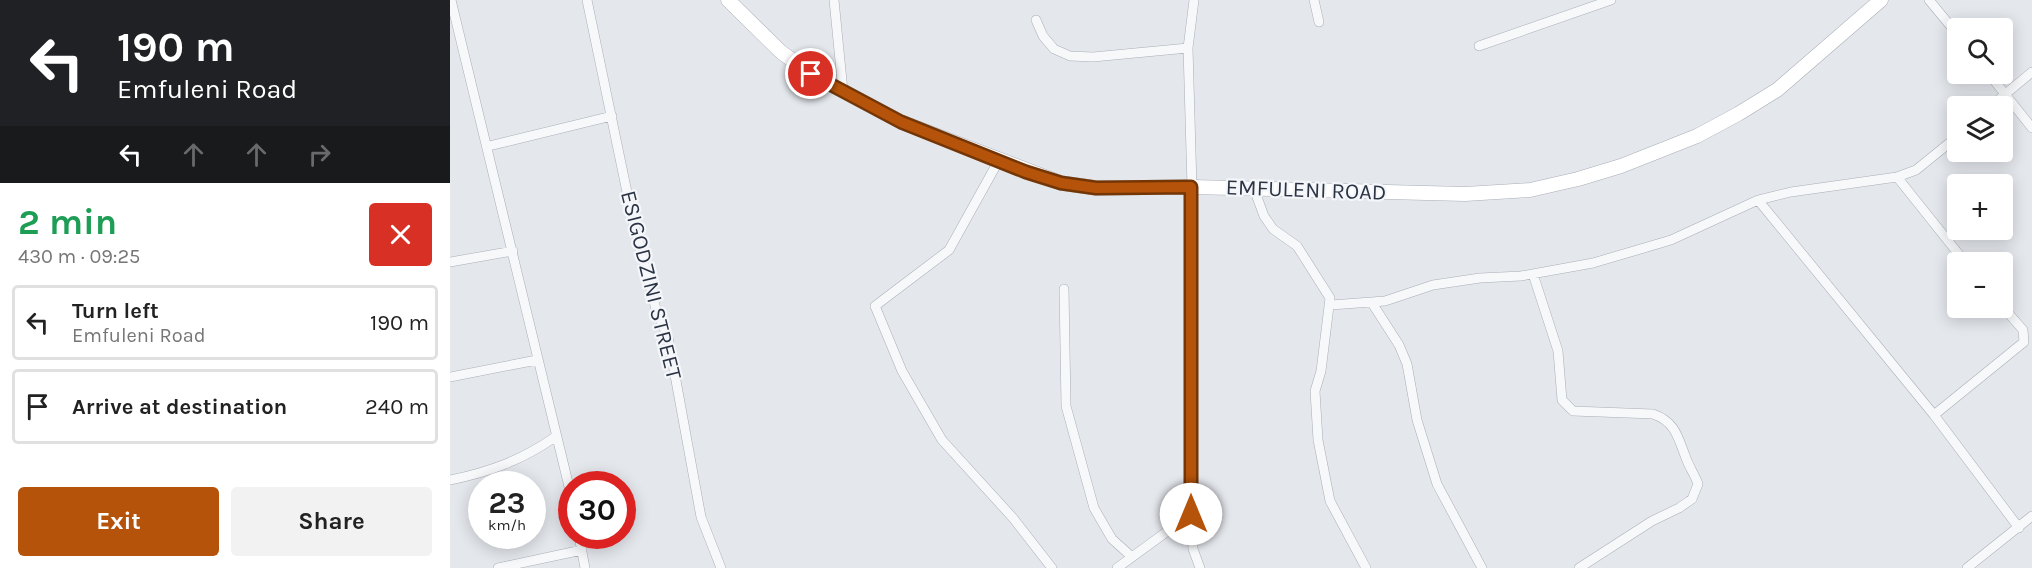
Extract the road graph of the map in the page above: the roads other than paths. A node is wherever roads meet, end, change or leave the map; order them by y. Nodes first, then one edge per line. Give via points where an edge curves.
1 (451, 0) edge
2 (587, 0) edge
3 (728, 0) edge
4 (834, 0) edge
5 (1194, 0) edge
6 (1314, 0) edge
7 (1611, 0) edge
8 (1881, 0) edge
9 (1929, 0) edge
10 (1036, 20) dead end
11 (1319, 22) dead end
12 (1947, 22) edge
13 (1479, 46) dead end
14 (1188, 48) junction
15 (2032, 72) edge
16 (1998, 84) edge
17 (843, 91) junction
18 (2006, 94) junction
19 (2004, 96) edge
20 (612, 116) junction
21 (2032, 128) edge
22 (1947, 145) edge
23 (489, 146) junction
24 (999, 160) junction
25 (1898, 177) junction
26 (1191, 187) junction
27 (1254, 189) junction
28 (1758, 200) junction
29 (513, 251) junction
30 (1957, 252) edge
31 (450, 262) edge
32 (1533, 274) junction
33 (1064, 289) dead end
34 (1372, 303) junction
35 (1331, 306) junction
36 (2012, 318) edge
37 (537, 360) junction
38 (450, 377) edge
39 (1934, 415) junction
40 (555, 437) junction
41 (564, 471) edge
42 (450, 480) edge
43 (1191, 514) junction
44 (2032, 516) edge
45 (2019, 528) junction
46 (582, 550) joint
47 (1132, 557) junction
48 (498, 568) edge
49 (585, 568) edge
50 (721, 568) edge
51 (1052, 568) edge
52 (1117, 568) edge
53 (1200, 568) edge
54 (1366, 568) edge
55 (1482, 568) edge
56 (1579, 568) edge
57 (1967, 568) edge

1 - 23 street
2 - 20 street, ESIGODZINI STREET
3 - 17 street, EMFULENI ROAD via 795,63
4 - 17 street
5 - 14 street
6 - 11 street
7 - 13 street
8 - 27 street, EMFULENI ROAD via 1758,102 1697,136 1621,166 1530,190 1465,194
9 - 12 street
10 - 14 street via 1054,48 1070,56
14 - 26 street
15 - 18 street
16 - 18 street
17 - 24 street, EMFULENI ROAD via 901,122
18 - 19 street
18 - 21 street
20 - 23 street
20 - 50 street, ESIGODZINI STREET via 633,221 657,313 668,337 700,517
22 - 25 street via 1916,170
23 - 29 street
24 - 26 street, EMFULENI ROAD via 1061,183 1096,188
24 - 51 street via 949,250 875,306 902,371 942,440 1013,518
25 - 28 street
25 - 30 street
26 - 27 street, EMFULENI ROAD
26 - 43 street
27 - 35 street via 1264,216 1273,229 1297,246 1322,283
28 - 32 street via 1671,240 1593,263
28 - 39 street
29 - 31 street
29 - 37 street
32 - 34 street via 1433,285
32 - 56 street via 1558,351 1565,406 1573,411 1653,414 1664,418 1681,440 1698,484 1692,499
33 - 47 street via 1065,406 1094,507 1112,539
34 - 35 street
34 - 55 street via 1407,364 1417,420 1437,484
35 - 54 street via 1315,391 1318,440 1330,501
36 - 39 street via 2023,330 2024,342
37 - 38 street
37 - 40 street
39 - 45 street
40 - 41 street
40 - 42 street via 505,466
43 - 47 street
43 - 53 street via 1193,549
44 - 45 street
45 - 57 street
46 - 48 street
46 - 49 street
47 - 52 street

